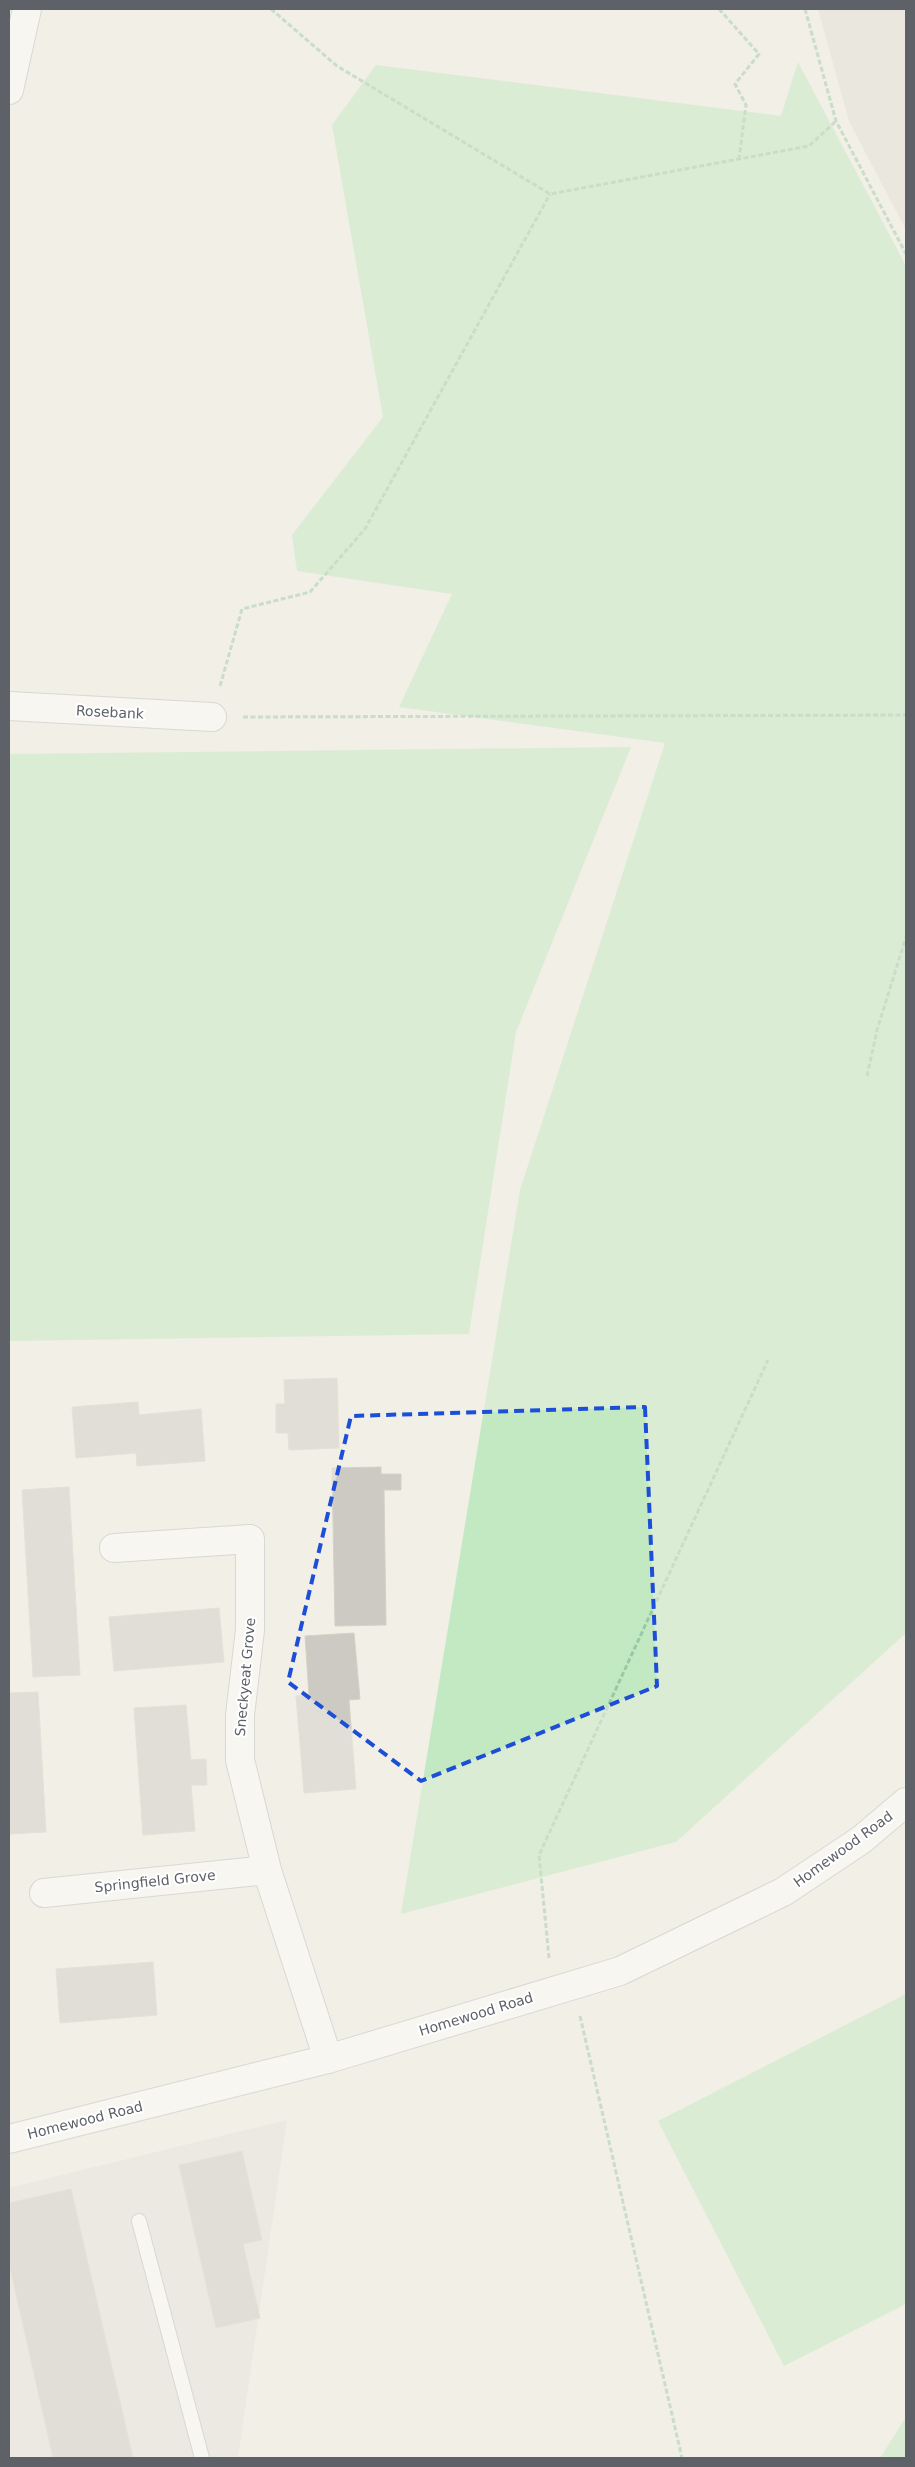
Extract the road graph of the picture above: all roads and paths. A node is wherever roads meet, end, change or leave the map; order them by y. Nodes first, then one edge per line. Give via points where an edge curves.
1 (27, 9) edge
2 (271, 9) edge
3 (719, 9) edge
4 (805, 9) edge
5 (9, 90) edge
6 (836, 122) junction
7 (740, 159) junction
8 (550, 194) junction
9 (906, 254) edge
10 (9, 706) edge
11 (906, 715) edge
12 (212, 717) junction
13 (906, 937) edge
14 (867, 1076) dead end
15 (768, 1360) dead end
16 (114, 1548) dead end
17 (906, 1802) edge
18 (267, 1870) junction
19 (44, 1892) dead end
20 (562, 1988) junction
21 (328, 2059) junction
22 (9, 2139) edge
23 (138, 2221) dead end
24 (202, 2458) edge
25 (682, 2458) edge

1 - 5 street
2 - 8 path via 338,66
3 - 7 path via 759,54 735,84 746,105
4 - 6 path
6 - 7 path via 809,146
6 - 9 path
7 - 8 path
8 - 12 path via 365,529 310,592 242,609
10 - 12 street, Rosebank
11 - 12 path
13 - 14 path via 877,1030
15 - 20 path via 539,1855
16 - 18 street, Sneckyeat Grove via 250,1539 250,1630 240,1714 240,1760
17 - 20 street, Homewood Road via 860,1840 783,1892 620,1970
18 - 19 street, Springfield Grove
18 - 21 street, Sneckyeat Grove
20 - 21 street, Homewood Road
20 - 25 path
21 - 22 street, Homewood Road
23 - 24 lane

